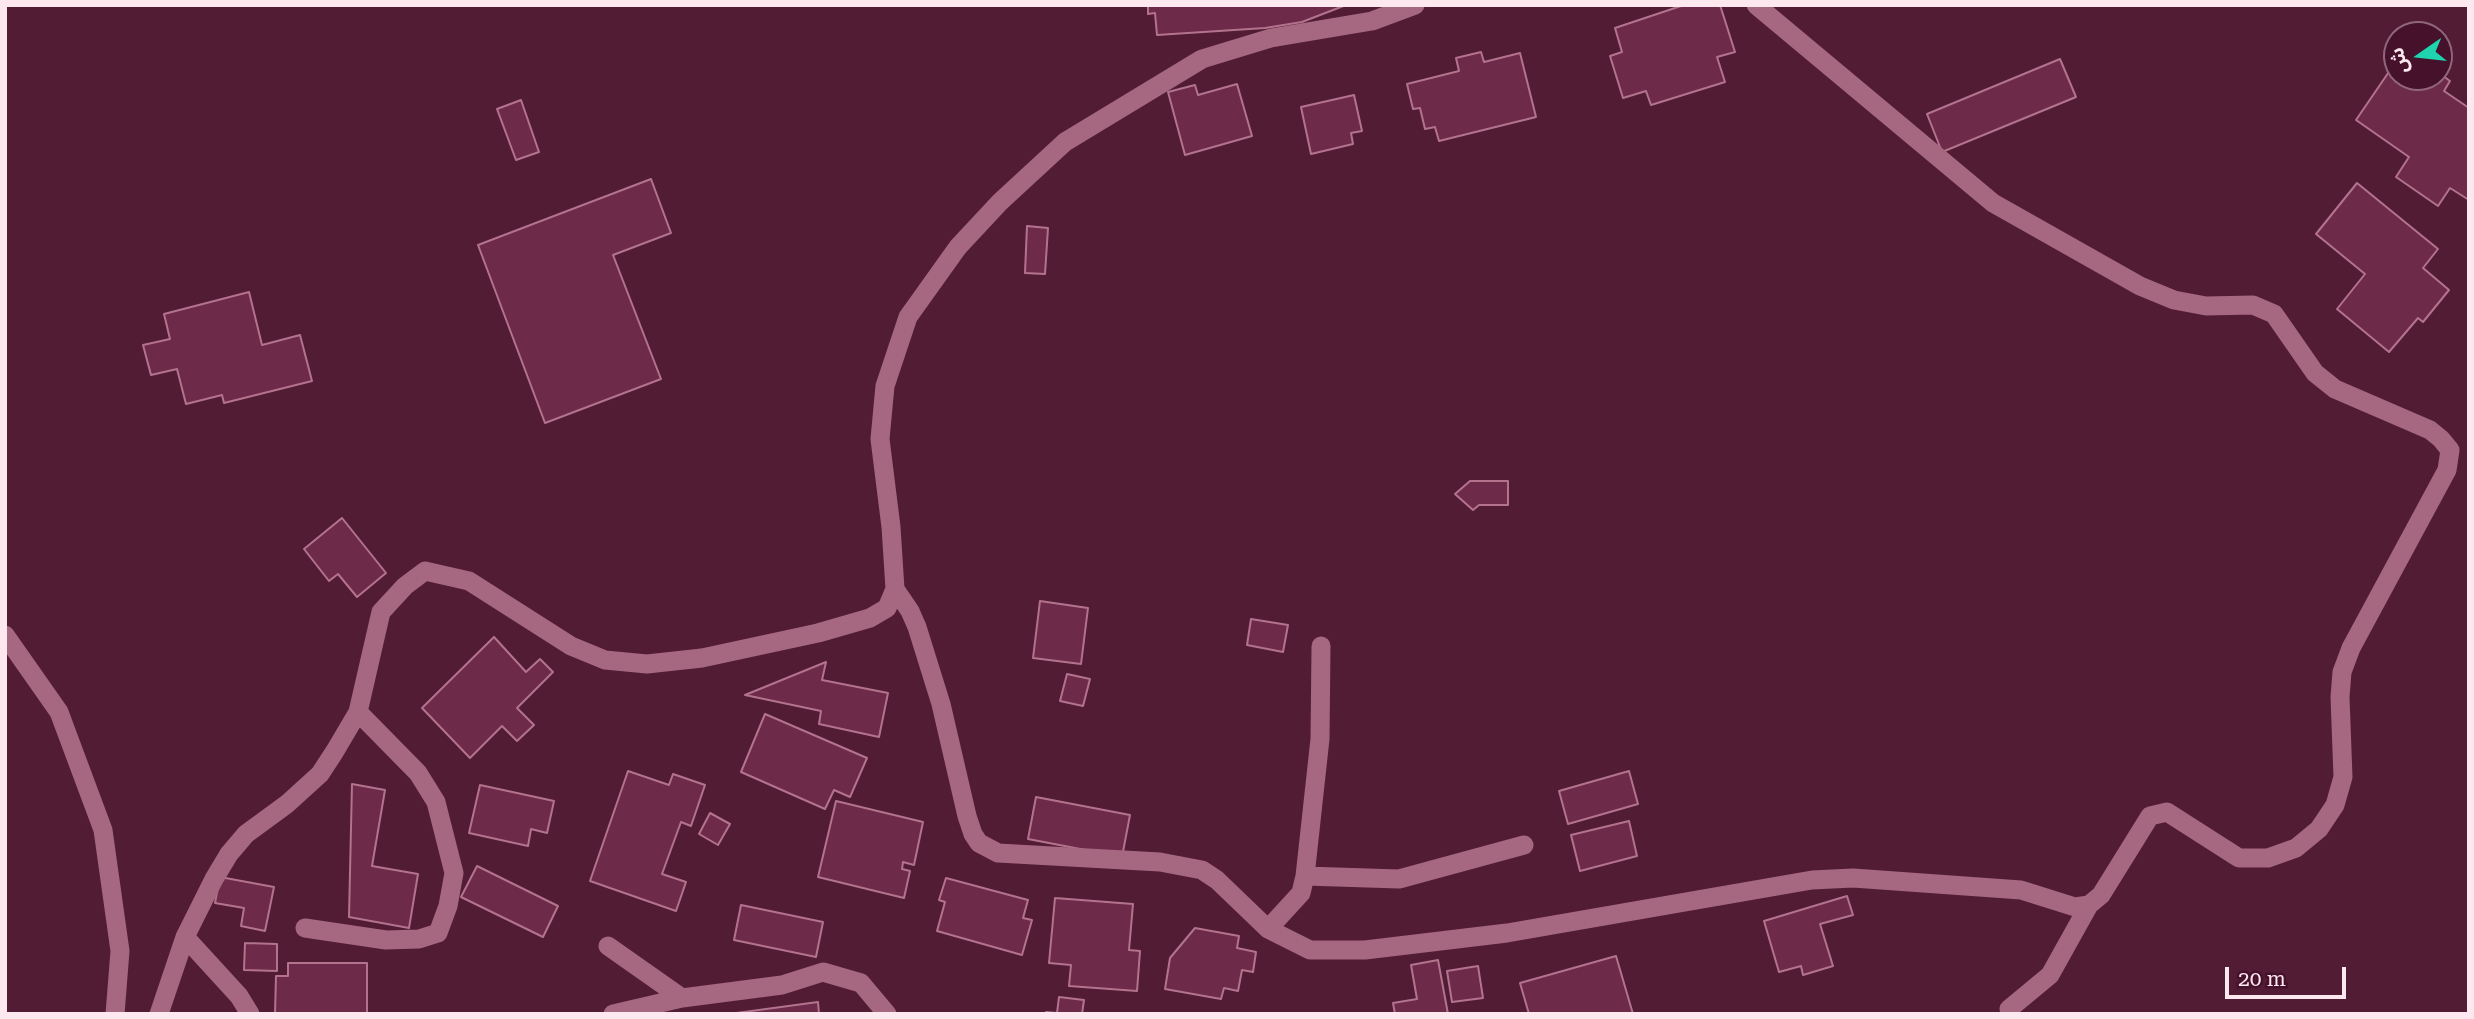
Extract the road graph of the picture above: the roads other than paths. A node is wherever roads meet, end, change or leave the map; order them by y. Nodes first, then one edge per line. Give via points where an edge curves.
1 (1415, 5) edge
2 (1756, 5) edge
3 (895, 589) junction
4 (5, 635) edge
5 (1321, 646) dead end
6 (358, 712) junction
7 (1524, 845) dead end
8 (1304, 876) junction
9 (2089, 905) junction
10 (305, 928) dead end
11 (1268, 929) junction
12 (186, 937) junction
13 (608, 946) dead end
14 (682, 998) junction
15 (2009, 1009) dead end
16 (116, 1014) edge
17 (159, 1014) edge
18 (250, 1014) edge
19 (612, 1014) edge
20 (887, 1014) edge

1 - 3 street via 1372,21 1271,38 1202,60 1065,142 958,247 908,317 886,386 880,439
2 - 9 street via 1993,203 2140,286 2174,300 2206,306 2253,305 2274,314 2315,373 2335,388 2430,430 2450,450 2447,470 2342,672 2343,776 2335,805 2319,829 2296,848 2268,858 2239,858 2167,812 2150,816 2101,895
3 - 6 street via 887,608 870,618 702,658 647,664 605,660 571,646 469,581 425,570 381,612
3 - 11 street via 917,627 967,816 979,842 998,853 1160,862 1202,870
4 - 16 street via 59,712 103,830 120,951
5 - 8 street via 1320,739
6 - 10 street via 418,773 436,802 454,873 448,906 438,933 419,939 386,940
6 - 12 street via 320,774 246,834 229,854
7 - 8 street via 1399,879
8 - 11 street via 1301,893
9 - 11 street via 2075,907 2021,890 1853,878 1799,883 1507,933 1365,950 1310,950
9 - 15 street via 2050,975
12 - 17 street
12 - 18 street
13 - 14 street
14 - 19 street
14 - 20 street via 782,985 823,972 861,983

